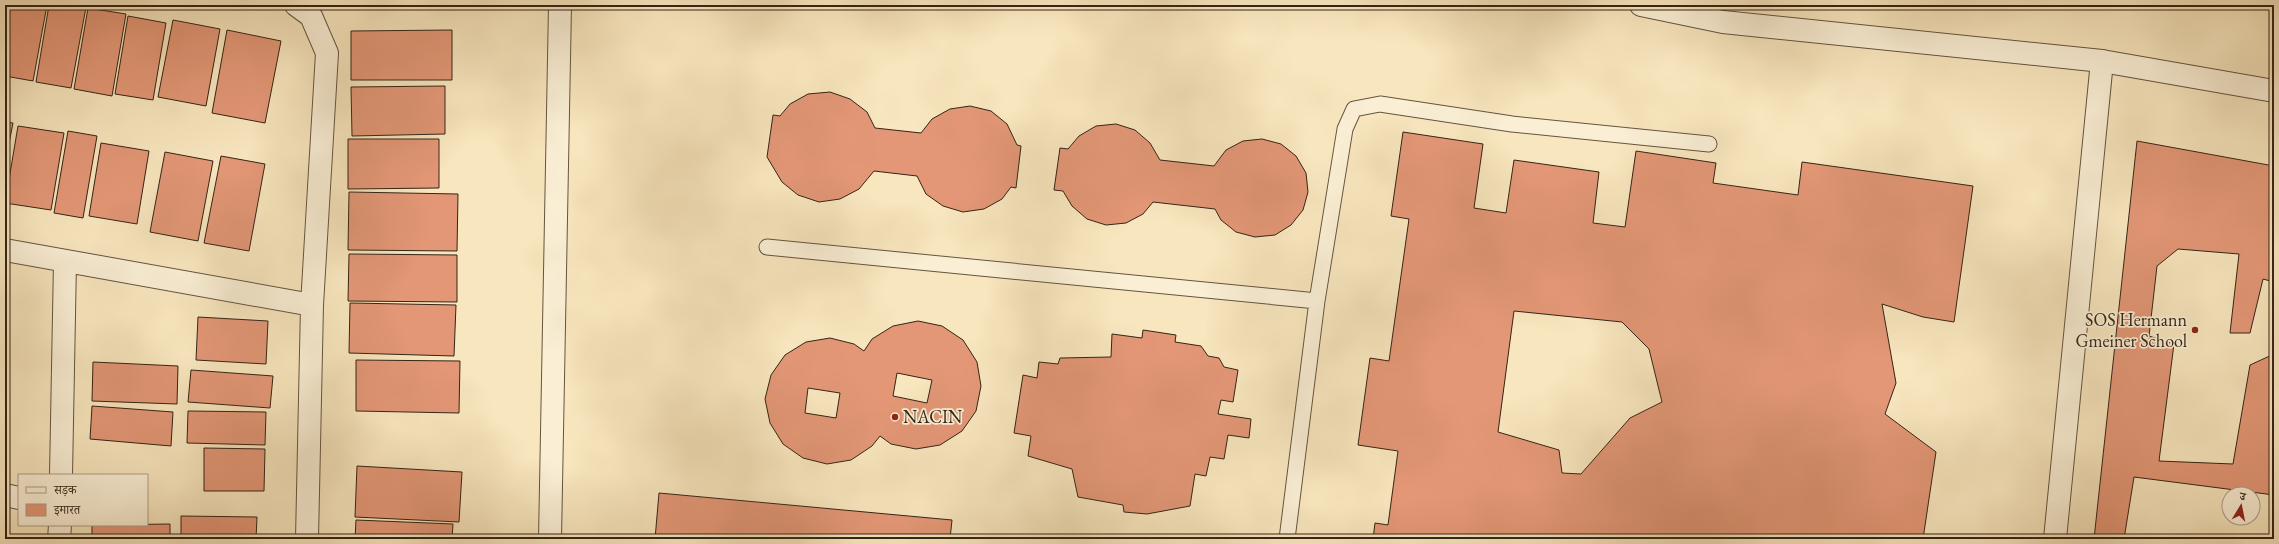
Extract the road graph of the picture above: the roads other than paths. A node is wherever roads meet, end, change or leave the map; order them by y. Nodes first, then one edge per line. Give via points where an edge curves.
1 (296, 5) edge
2 (560, 5) edge
3 (1641, 5) edge
4 (2102, 61) junction
5 (2274, 91) edge
6 (1709, 144) dead end
7 (767, 247) dead end
8 (5, 250) edge
9 (66, 261) junction
10 (1318, 301) junction
11 (312, 305) junction
12 (61, 474) edge
13 (5, 495) edge
14 (18, 498) edge
15 (60, 526) edge
16 (59, 539) edge
17 (307, 539) edge
18 (550, 539) edge
19 (1286, 539) edge
20 (2055, 539) edge

1 - 11 street via 311,16 327,53
2 - 18 street
3 - 4 street via 1723,22
4 - 5 street
4 - 20 street
6 - 10 lane via 1512,124 1380,104 1354,109 1345,128
7 - 10 lane
8 - 9 street
9 - 11 street
9 - 12 street
10 - 19 lane
11 - 17 street
13 - 14 street
15 - 16 street

